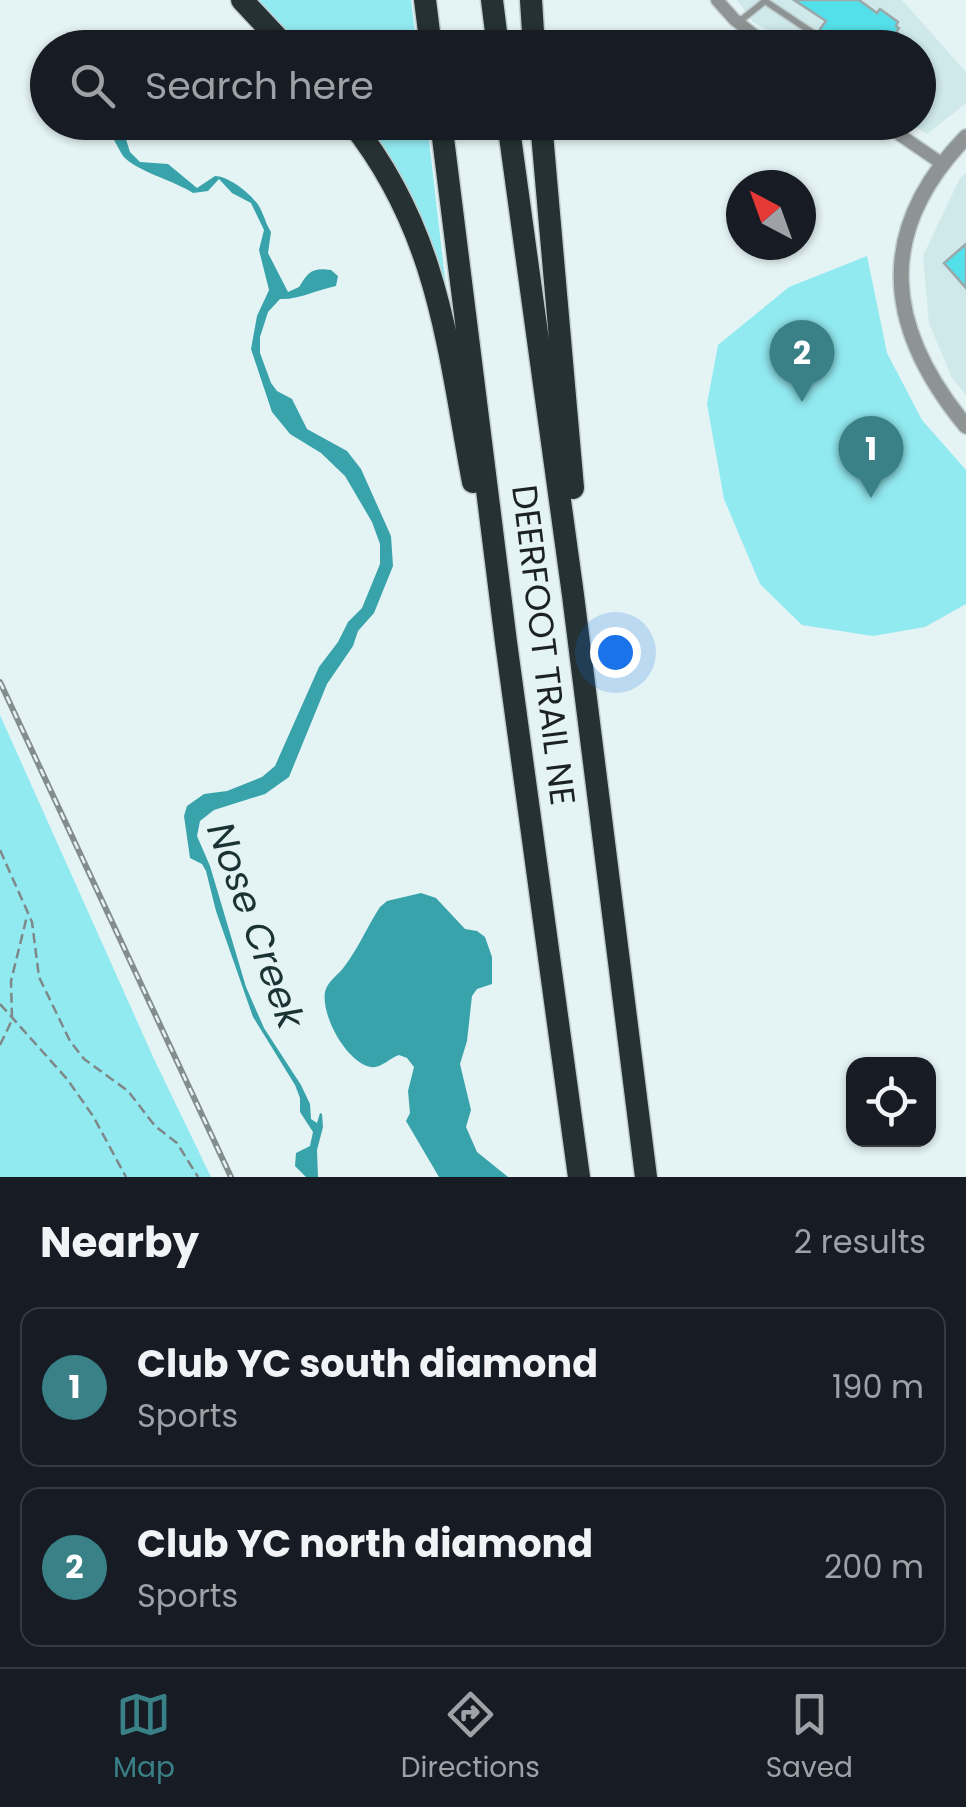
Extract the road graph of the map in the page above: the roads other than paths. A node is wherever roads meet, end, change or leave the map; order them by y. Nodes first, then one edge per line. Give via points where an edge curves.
1 (242, 0) edge
2 (424, 0) edge
3 (492, 0) edge
4 (531, 0) edge
5 (717, 0) edge
6 (738, 23) junction
7 (270, 30) edge
8 (428, 30) edge
9 (496, 30) edge
10 (533, 30) edge
11 (747, 30) edge
12 (808, 30) edge
13 (966, 137) edge
14 (363, 140) edge
15 (443, 140) edge
16 (510, 140) edge
17 (543, 140) edge
18 (908, 140) edge
19 (941, 162) junction
20 (966, 426) edge
21 (496, 556) junction
22 (573, 595) junction
23 (579, 1177) edge
24 (646, 1177) edge

1 - 7 highway
2 - 8 highway
3 - 9 highway
4 - 10 highway
5 - 6 street
6 - 11 street
6 - 12 lane via 765,1
13 - 19 street
14 - 21 highway via 404,204 437,290 482,530
15 - 21 highway, DEERFOOT TRAIL NE
16 - 22 highway, DEERFOOT TRAIL NE
17 - 22 highway via 580,573
18 - 19 street
19 - 20 street via 912,212 901,285 919,360
21 - 23 highway, DEERFOOT TRAIL NE
22 - 24 highway, DEERFOOT TRAIL NE

